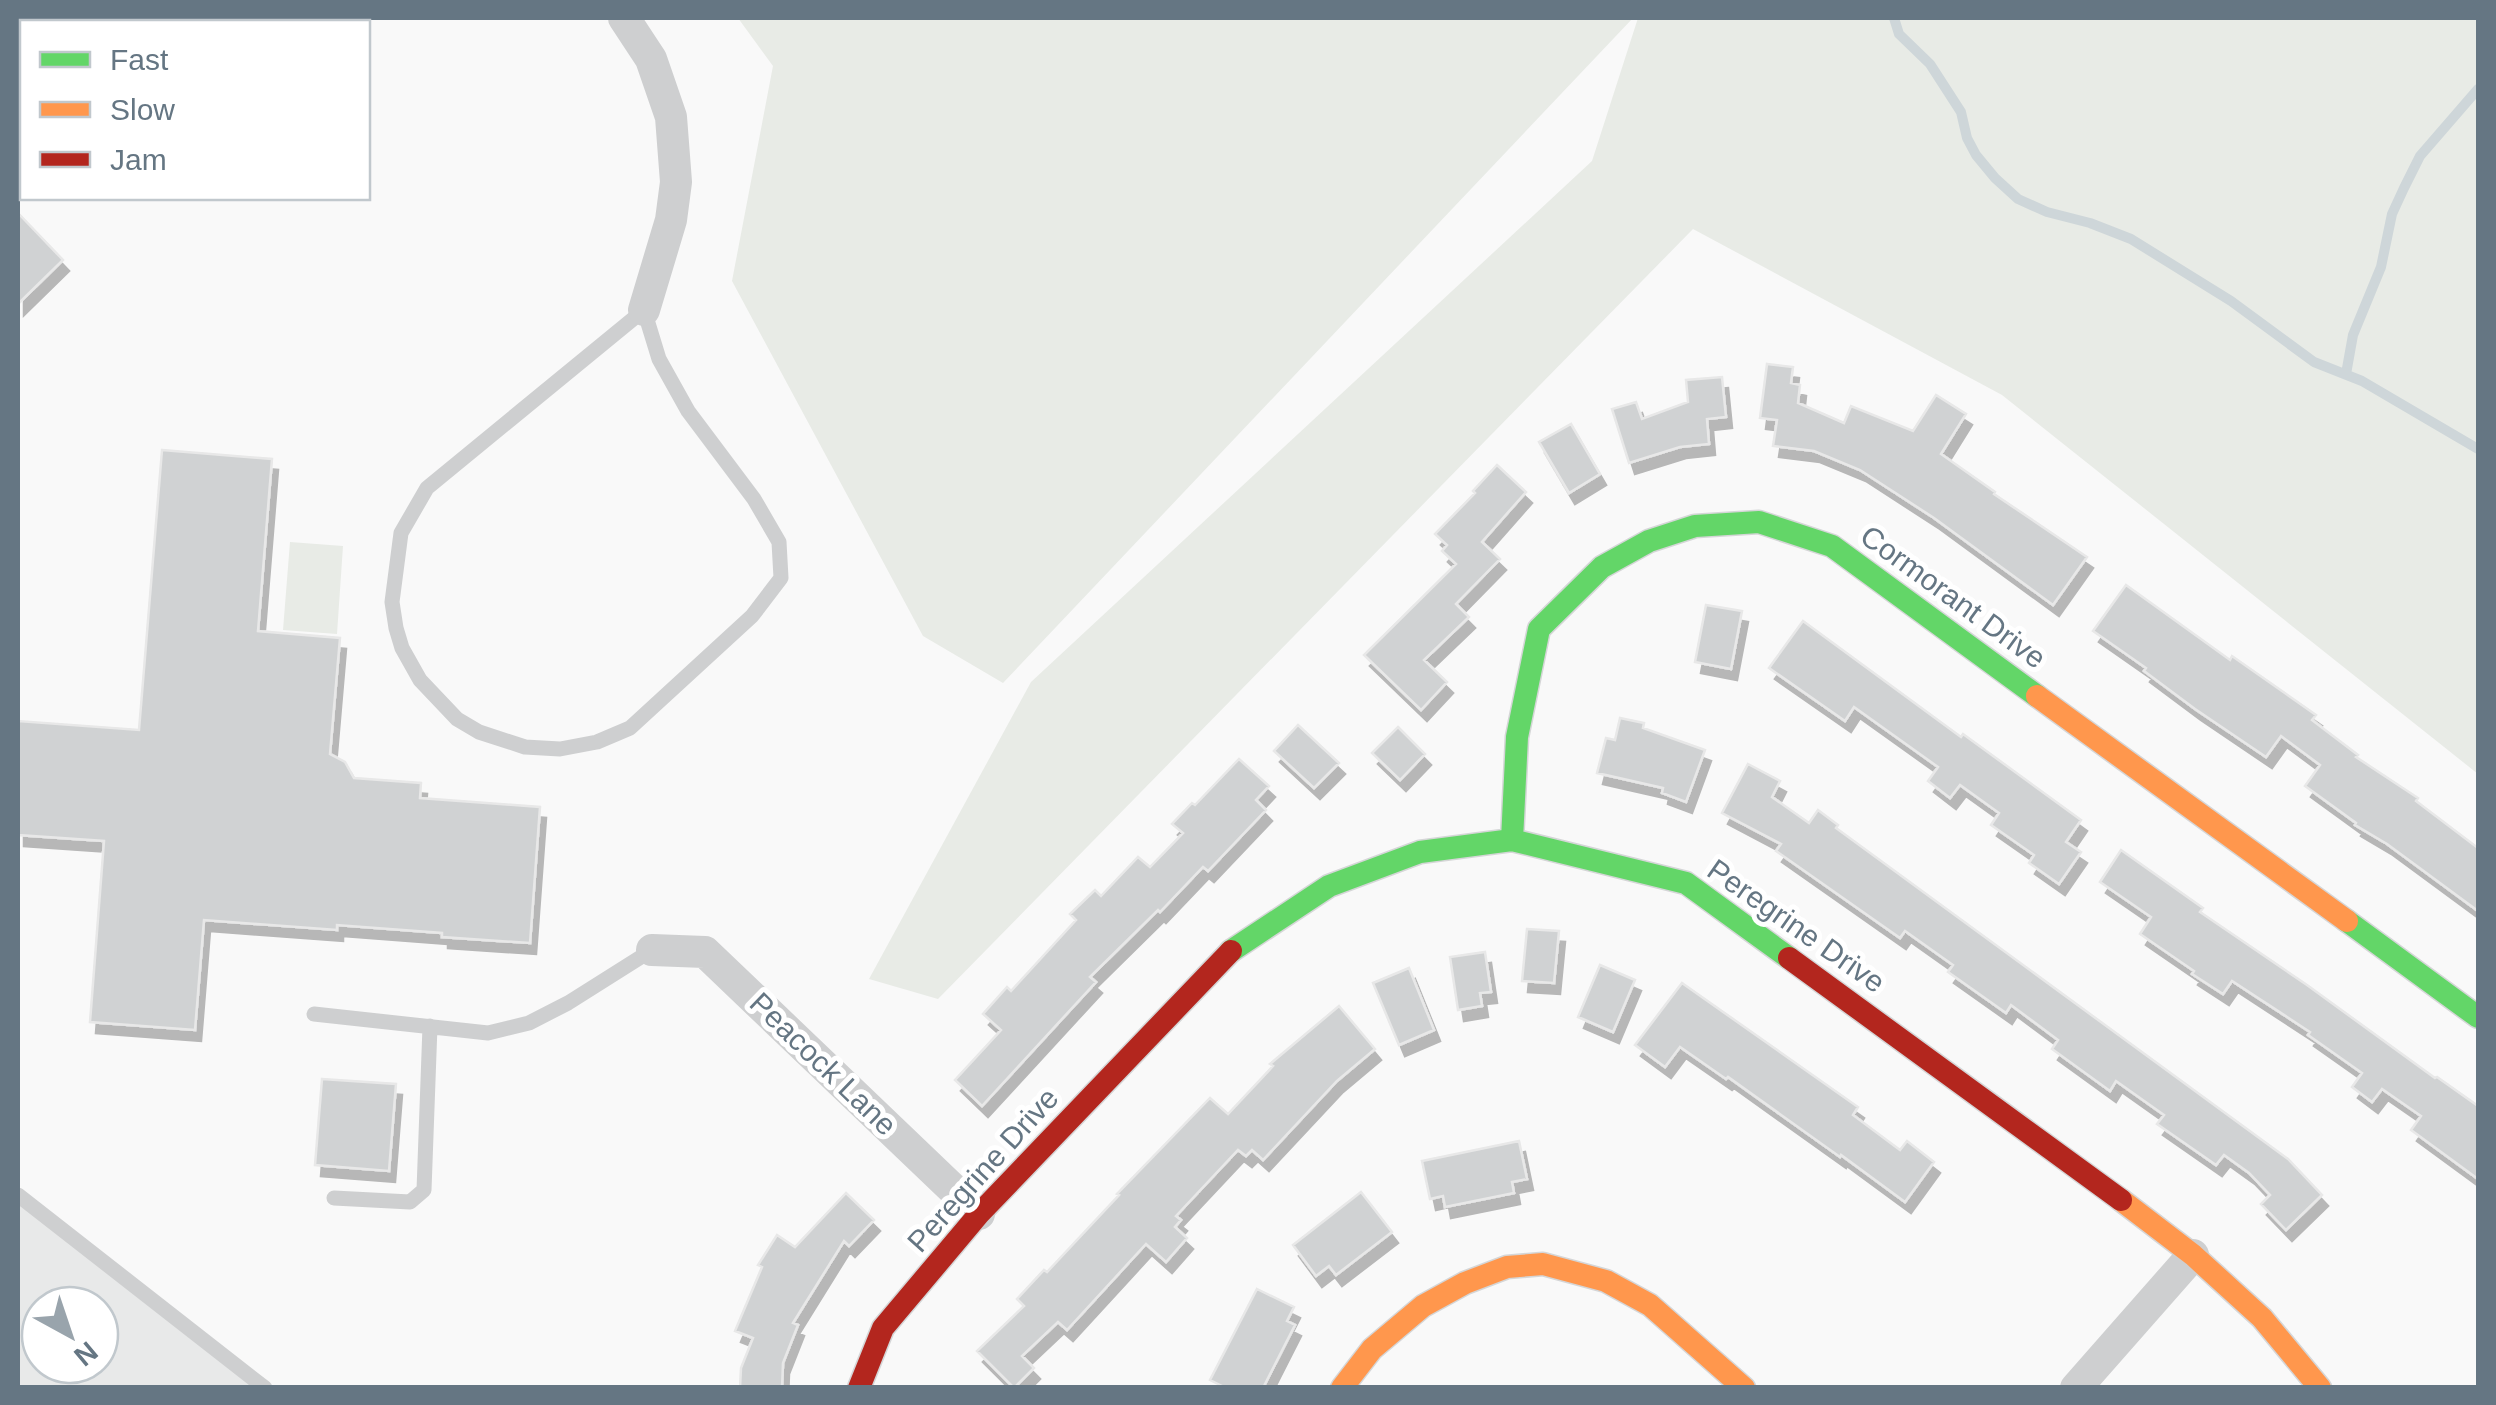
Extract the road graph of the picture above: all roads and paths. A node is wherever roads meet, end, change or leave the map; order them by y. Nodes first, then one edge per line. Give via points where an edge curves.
1 (624, 18) edge
2 (644, 310) junction
3 (1512, 840) junction
4 (652, 950) joint
5 (314, 1014) dead end
6 (2478, 1017) edge
7 (430, 1026) junction
8 (18, 1195) edge
9 (334, 1198) dead end
10 (979, 1214) junction
11 (2194, 1255) junction
12 (265, 1388) edge
13 (859, 1388) edge
14 (1342, 1388) edge
15 (1744, 1388) edge
16 (2076, 1388) edge
17 (2320, 1388) edge

1 - 2 street via 652,59 671,117 676,182
2 - 2 lane via 427,488 402,532 392,602 402,648 420,680 457,719 525,747 560,749 630,728 752,616 781,578 778,542 688,410 659,358
3 - 6 street, Cormorant Drive via 1518,737 1539,629 1602,567 1650,541 1696,526 1758,522 1832,546
3 - 10 street, Peregrine Drive via 1420,852 1328,886 1229,952
3 - 11 street, Peregrine Drive via 1686,883
4 - 7 lane via 529,1023 488,1033
4 - 10 street, Peacock Lane via 705,952
5 - 7 lane
7 - 9 lane via 424,1190 410,1202
8 - 12 lane
10 - 13 street, Peregrine Drive via 883,1328
11 - 16 street
11 - 17 street, Peregrine Drive via 2262,1318
14 - 15 street via 1372,1349 1423,1306 1507,1267 1542,1264 1606,1280 1650,1305

